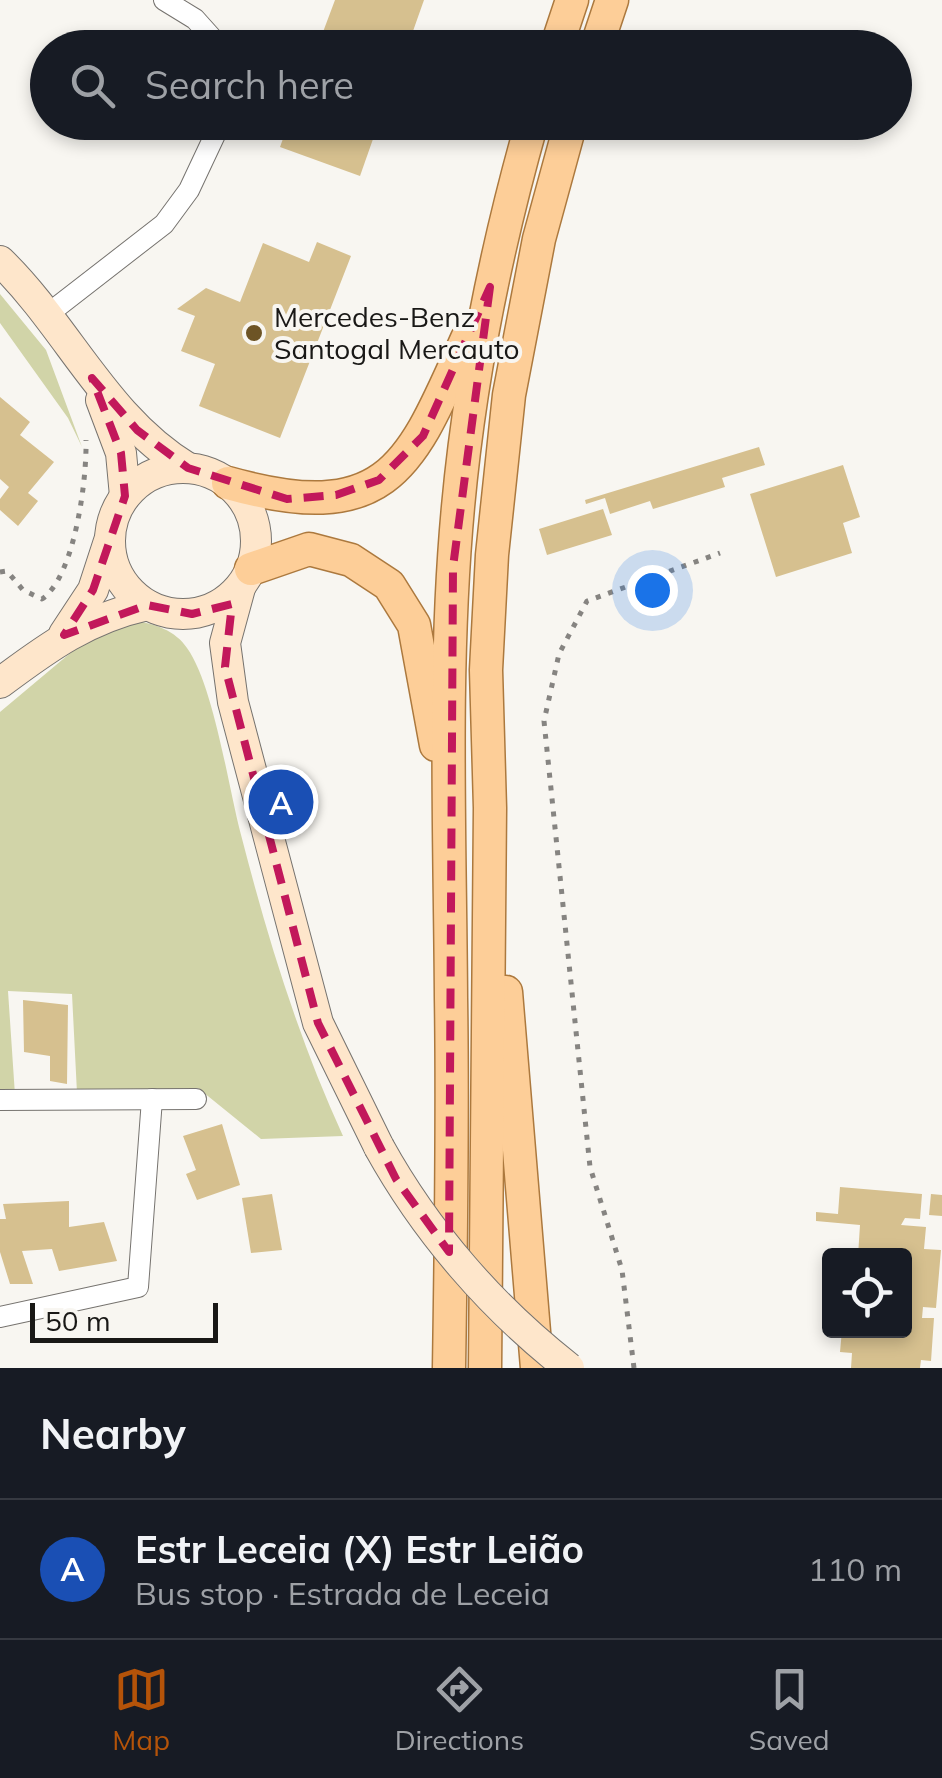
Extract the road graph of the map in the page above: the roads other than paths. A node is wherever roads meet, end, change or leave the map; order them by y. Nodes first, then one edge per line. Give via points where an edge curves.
1 (164, 0) edge
2 (572, 0) edge
3 (612, 0) edge
4 (205, 30) edge
5 (562, 30) edge
6 (602, 30) edge
7 (212, 140) edge
8 (527, 140) edge
9 (566, 140) edge
10 (0, 261) edge
11 (490, 287) junction
12 (48, 314) junction
13 (92, 378) junction
14 (188, 468) junction
15 (228, 483) junction
16 (126, 496) junction
17 (110, 538) junction
18 (246, 578) junction
19 (147, 605) junction
20 (192, 614) junction
21 (64, 635) junction
22 (226, 667) junction
23 (0, 683) edge
24 (447, 802) junction
25 (490, 808) junction
26 (152, 1098) junction
27 (0, 1100) edge
28 (196, 1100) dead end
29 (0, 1318) edge
30 (449, 1368) edge
31 (485, 1368) edge
32 (537, 1368) edge
33 (569, 1368) edge

1 - 4 street
2 - 5 main road
3 - 6 main road
7 - 12 street via 164,224
8 - 11 main road
9 - 25 main road via 508,394 489,607
10 - 12 street
11 - 15 main road via 424,436 398,466 357,490 312,499
11 - 24 main road via 456,528
12 - 13 street
13 - 14 street via 137,430
13 - 16 street via 121,453
14 - 15 street
14 - 16 street via 154,474
15 - 18 street via 256,531
16 - 17 street
17 - 19 street via 119,577
17 - 21 street via 94,590
18 - 20 street via 226,600
18 - 22 street via 229,623
18 - 24 main road via 309,549 350,560 389,585 414,625
19 - 20 street
19 - 21 street
20 - 22 street
21 - 23 street
22 - 33 street, bridge via 318,1023 378,1148 438,1239
24 - 30 main road
25 - 31 main road
25 - 32 main road
26 - 27 street
26 - 28 street
26 - 29 street via 138,1286

